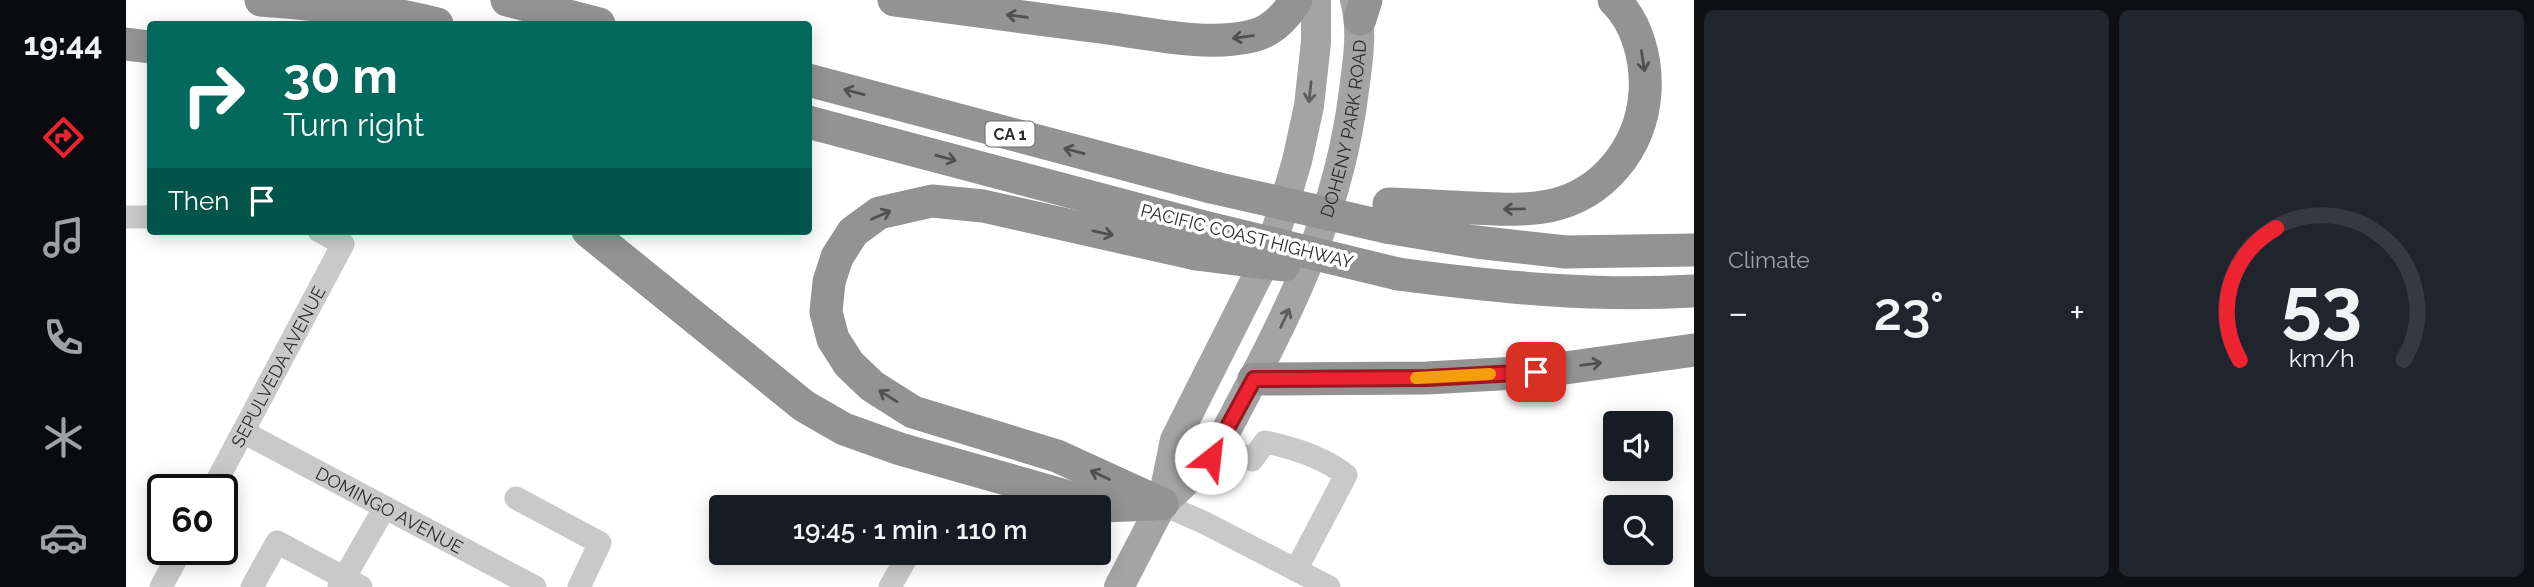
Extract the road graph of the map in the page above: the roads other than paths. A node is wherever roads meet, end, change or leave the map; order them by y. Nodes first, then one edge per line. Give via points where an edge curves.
1 (261, 0) edge
2 (507, 0) edge
3 (894, 0) edge
4 (1296, 0) edge
5 (1315, 0) edge
6 (1614, 0) edge
7 (1360, 6) edge
8 (426, 21) edge
9 (588, 21) edge
10 (126, 44) edge
11 (147, 47) edge
12 (812, 81) edge
13 (812, 123) edge
14 (1388, 216) junction
15 (126, 217) edge
16 (147, 217) edge
17 (327, 235) edge
18 (593, 235) edge
19 (1198, 240) junction
20 (1694, 250) edge
21 (1679, 292) edge
22 (1685, 351) edge
23 (1254, 379) junction
24 (243, 432) junction
25 (1219, 444) junction
26 (221, 474) edge
27 (516, 498) dead end
28 (1162, 504) junction
29 (385, 507) junction
30 (173, 565) edge
31 (902, 565) edge
32 (1296, 570) junction
33 (348, 584) edge
34 (161, 587) edge
35 (252, 587) edge
36 (535, 587) edge
37 (579, 587) edge
38 (890, 587) edge
39 (1119, 587) edge
40 (1329, 587) edge

1 - 8 highway
2 - 9 highway
4 -> 3 highway via 1271,28 1233,39 1183,38
5 -> 28 main road, DOHENY PARK ROAD via 1309,106 1278,225 1262,267 1175,440
6 -> 14 highway via 1633,27 1642,52 1644,111 1634,140 1599,184 1550,206
23 -> 7 main road, DOHENY PARK ROAD via 1285,319 1336,188 1349,136
10 - 11 highway
14 -> 12 highway, CA 1, bridge via 1220,189
13 -> 19 highway, PACIFIC COAST HIGHWAY / CA 1
14 - 20 highway, CA 1 via 1476,242 1566,252
15 - 16 street
17 - 24 street, SEPULVEDA AVENUE via 343,243
18 - 28 highway via 804,405 844,429 1101,506
19 - 21 highway, PACIFIC COAST HIGHWAY / CA 1, bridge via 1471,284 1572,293
28 -> 19 highway via 1057,456 913,412 872,386 849,364 834,339 826,312 829,282 853,232 879,212 932,201
23 -> 22 highway via 1536,372
23 - 25 main road, DOHENY PARK ROAD
24 - 26 street, SEPULVEDA AVENUE
24 - 29 street, DOMINGO AVENUE
25 - 28 main road, DOHENY PARK ROAD via 1211,458
25 - 32 street via 1252,460 1265,442 1286,446 1331,463 1346,475
27 - 37 street via 600,543
28 - 32 street
28 - 39 main road, DOHENY PARK ROAD
29 - 33 street
29 - 36 street, DOMINGO AVENUE
30 - 34 street
31 - 38 street
32 - 40 street
33 - 35 street via 277,542

